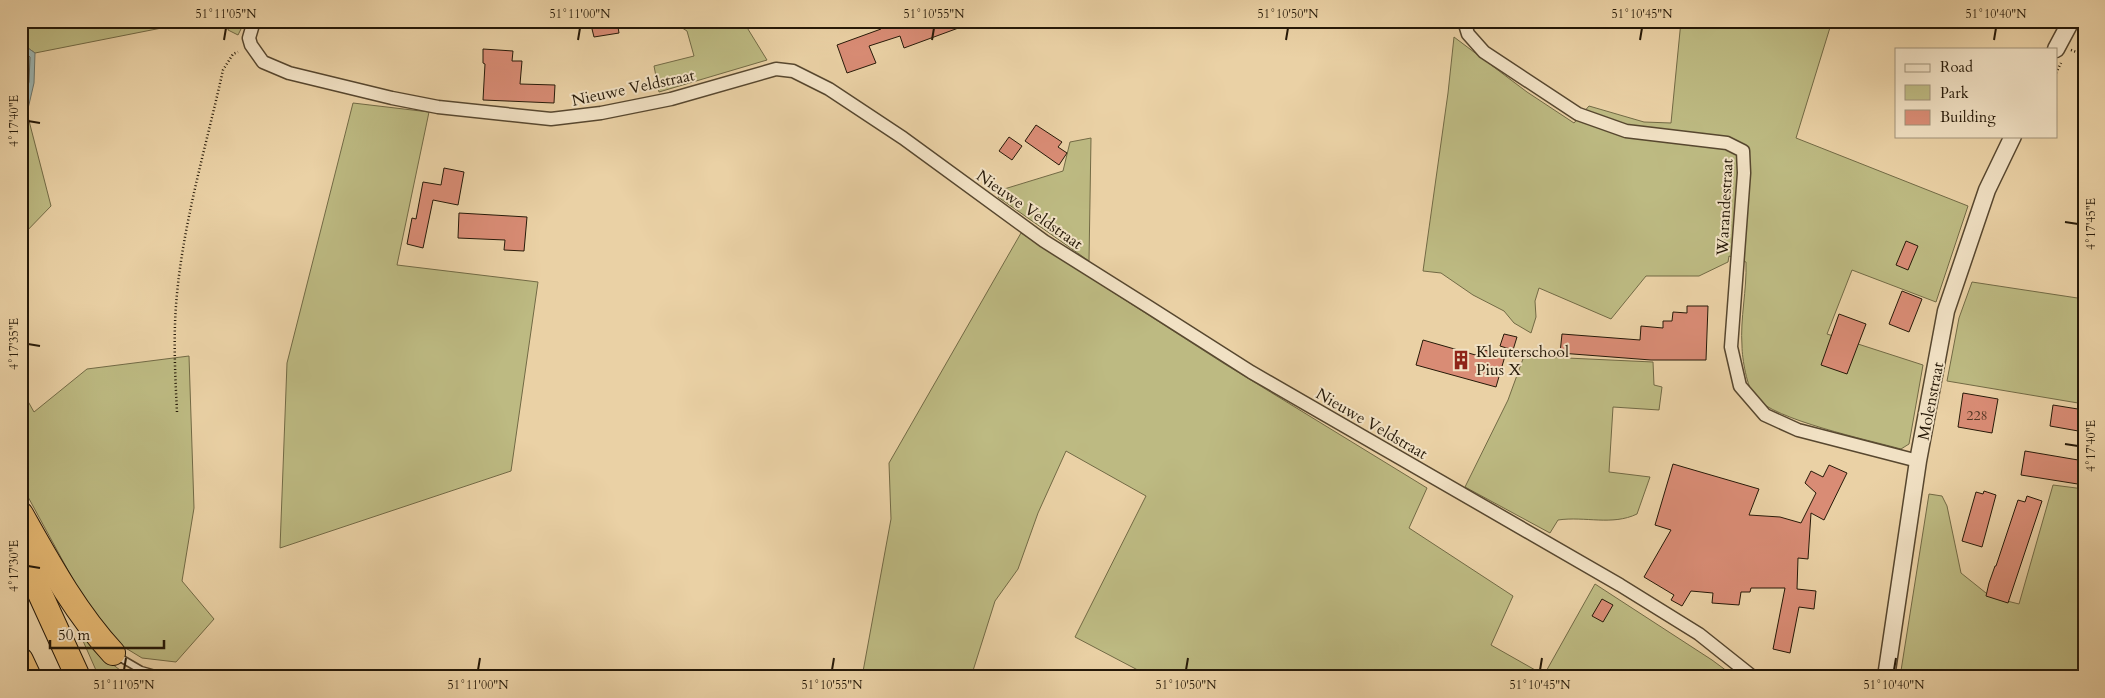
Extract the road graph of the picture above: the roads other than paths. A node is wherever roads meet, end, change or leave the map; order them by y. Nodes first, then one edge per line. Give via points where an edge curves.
1 (254, 21) edge
2 (1464, 21) edge
3 (2071, 21) edge
4 (2057, 48) edge
5 (2012, 138) edge
6 (1918, 461) junction
7 (21, 514) edge
8 (21, 552) edge
9 (113, 653) joint
10 (21, 660) edge
11 (141, 670) junction
12 (29, 677) edge
13 (78, 677) edge
14 (145, 677) edge
15 (166, 677) edge
16 (1753, 677) edge
17 (1886, 677) edge

1 - 16 street, Nieuwe Veldstraat via 250,45 263,62 288,73 438,107 551,119 670,99 776,69 793,71 829,89 903,138 1044,241 1251,372 1620,585 1699,634
2 - 6 street, Warandestraat via 1468,34 1484,52 1578,114 1626,131 1727,143 1743,151 1732,346 1740,386 1765,415 1798,430
3 - 4 street
5 - 6 street, Molenstraat via 1987,190 1946,311
6 - 17 street, Molenstraat
7 - 9 highway via 55,574 98,637
8 - 13 highway
9 - 11 lane
10 - 12 highway
11 - 14 lane
11 - 15 lane

